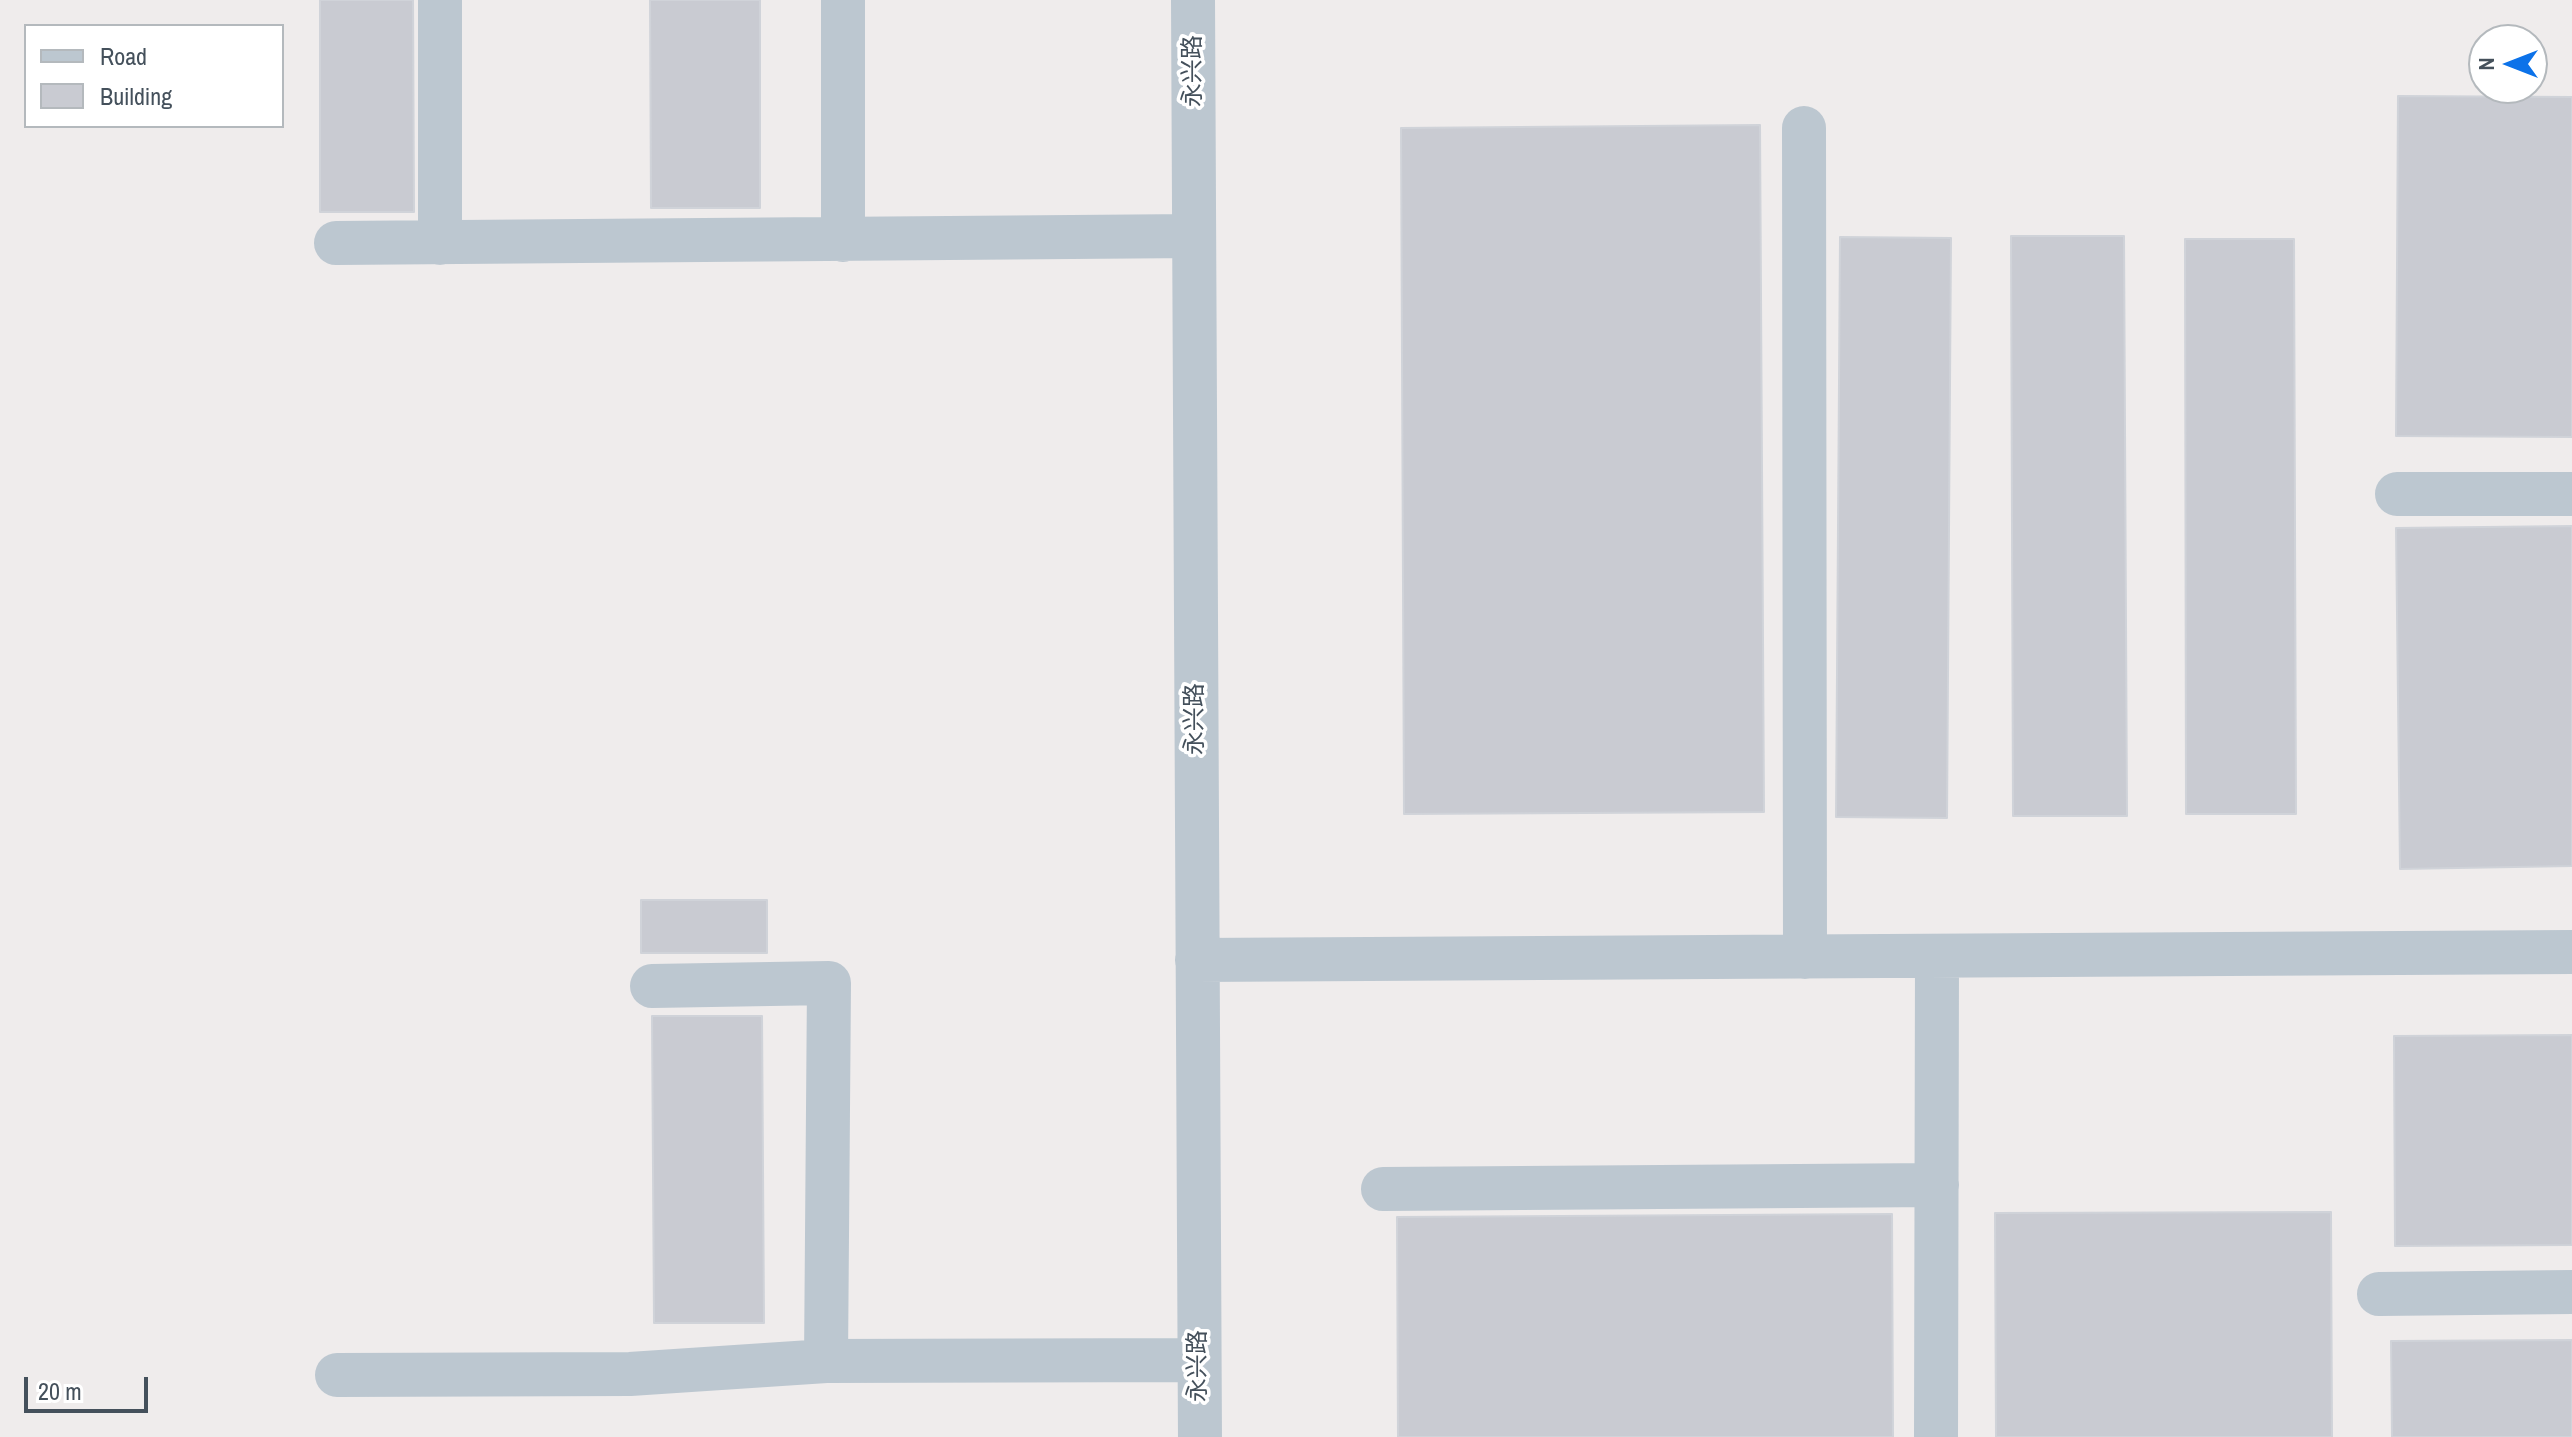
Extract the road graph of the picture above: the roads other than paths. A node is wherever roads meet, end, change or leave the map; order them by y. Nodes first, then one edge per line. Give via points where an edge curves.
1 (440, 0) edge
2 (843, 0) edge
3 (1193, 0) edge
4 (1804, 128) dead end
5 (1194, 236) junction
6 (843, 240) junction
7 (336, 243) dead end
8 (440, 243) junction
9 (2397, 494) dead end
10 (2572, 494) edge
11 (2572, 952) edge
12 (1937, 956) junction
13 (1805, 957) junction
14 (1197, 960) junction
15 (652, 986) dead end
16 (1937, 1185) junction
17 (1383, 1189) dead end
18 (2572, 1292) edge
19 (2379, 1294) dead end
20 (1199, 1360) junction
21 (826, 1361) junction
22 (337, 1375) dead end
23 (1200, 1437) edge
24 (1936, 1437) edge

1 - 8 street
2 - 6 street
3 - 5 street, 永兴路
4 - 13 street
5 - 6 street
5 - 14 street, 永兴路
6 - 8 street
7 - 8 street
9 - 10 street
11 - 12 street
12 - 13 street
12 - 16 street
13 - 14 street
14 - 20 street, 永兴路
15 - 21 street via 829,983
16 - 17 street
16 - 24 street
18 - 19 street
20 - 21 street
20 - 23 street, 永兴路
21 - 22 street via 630,1374

